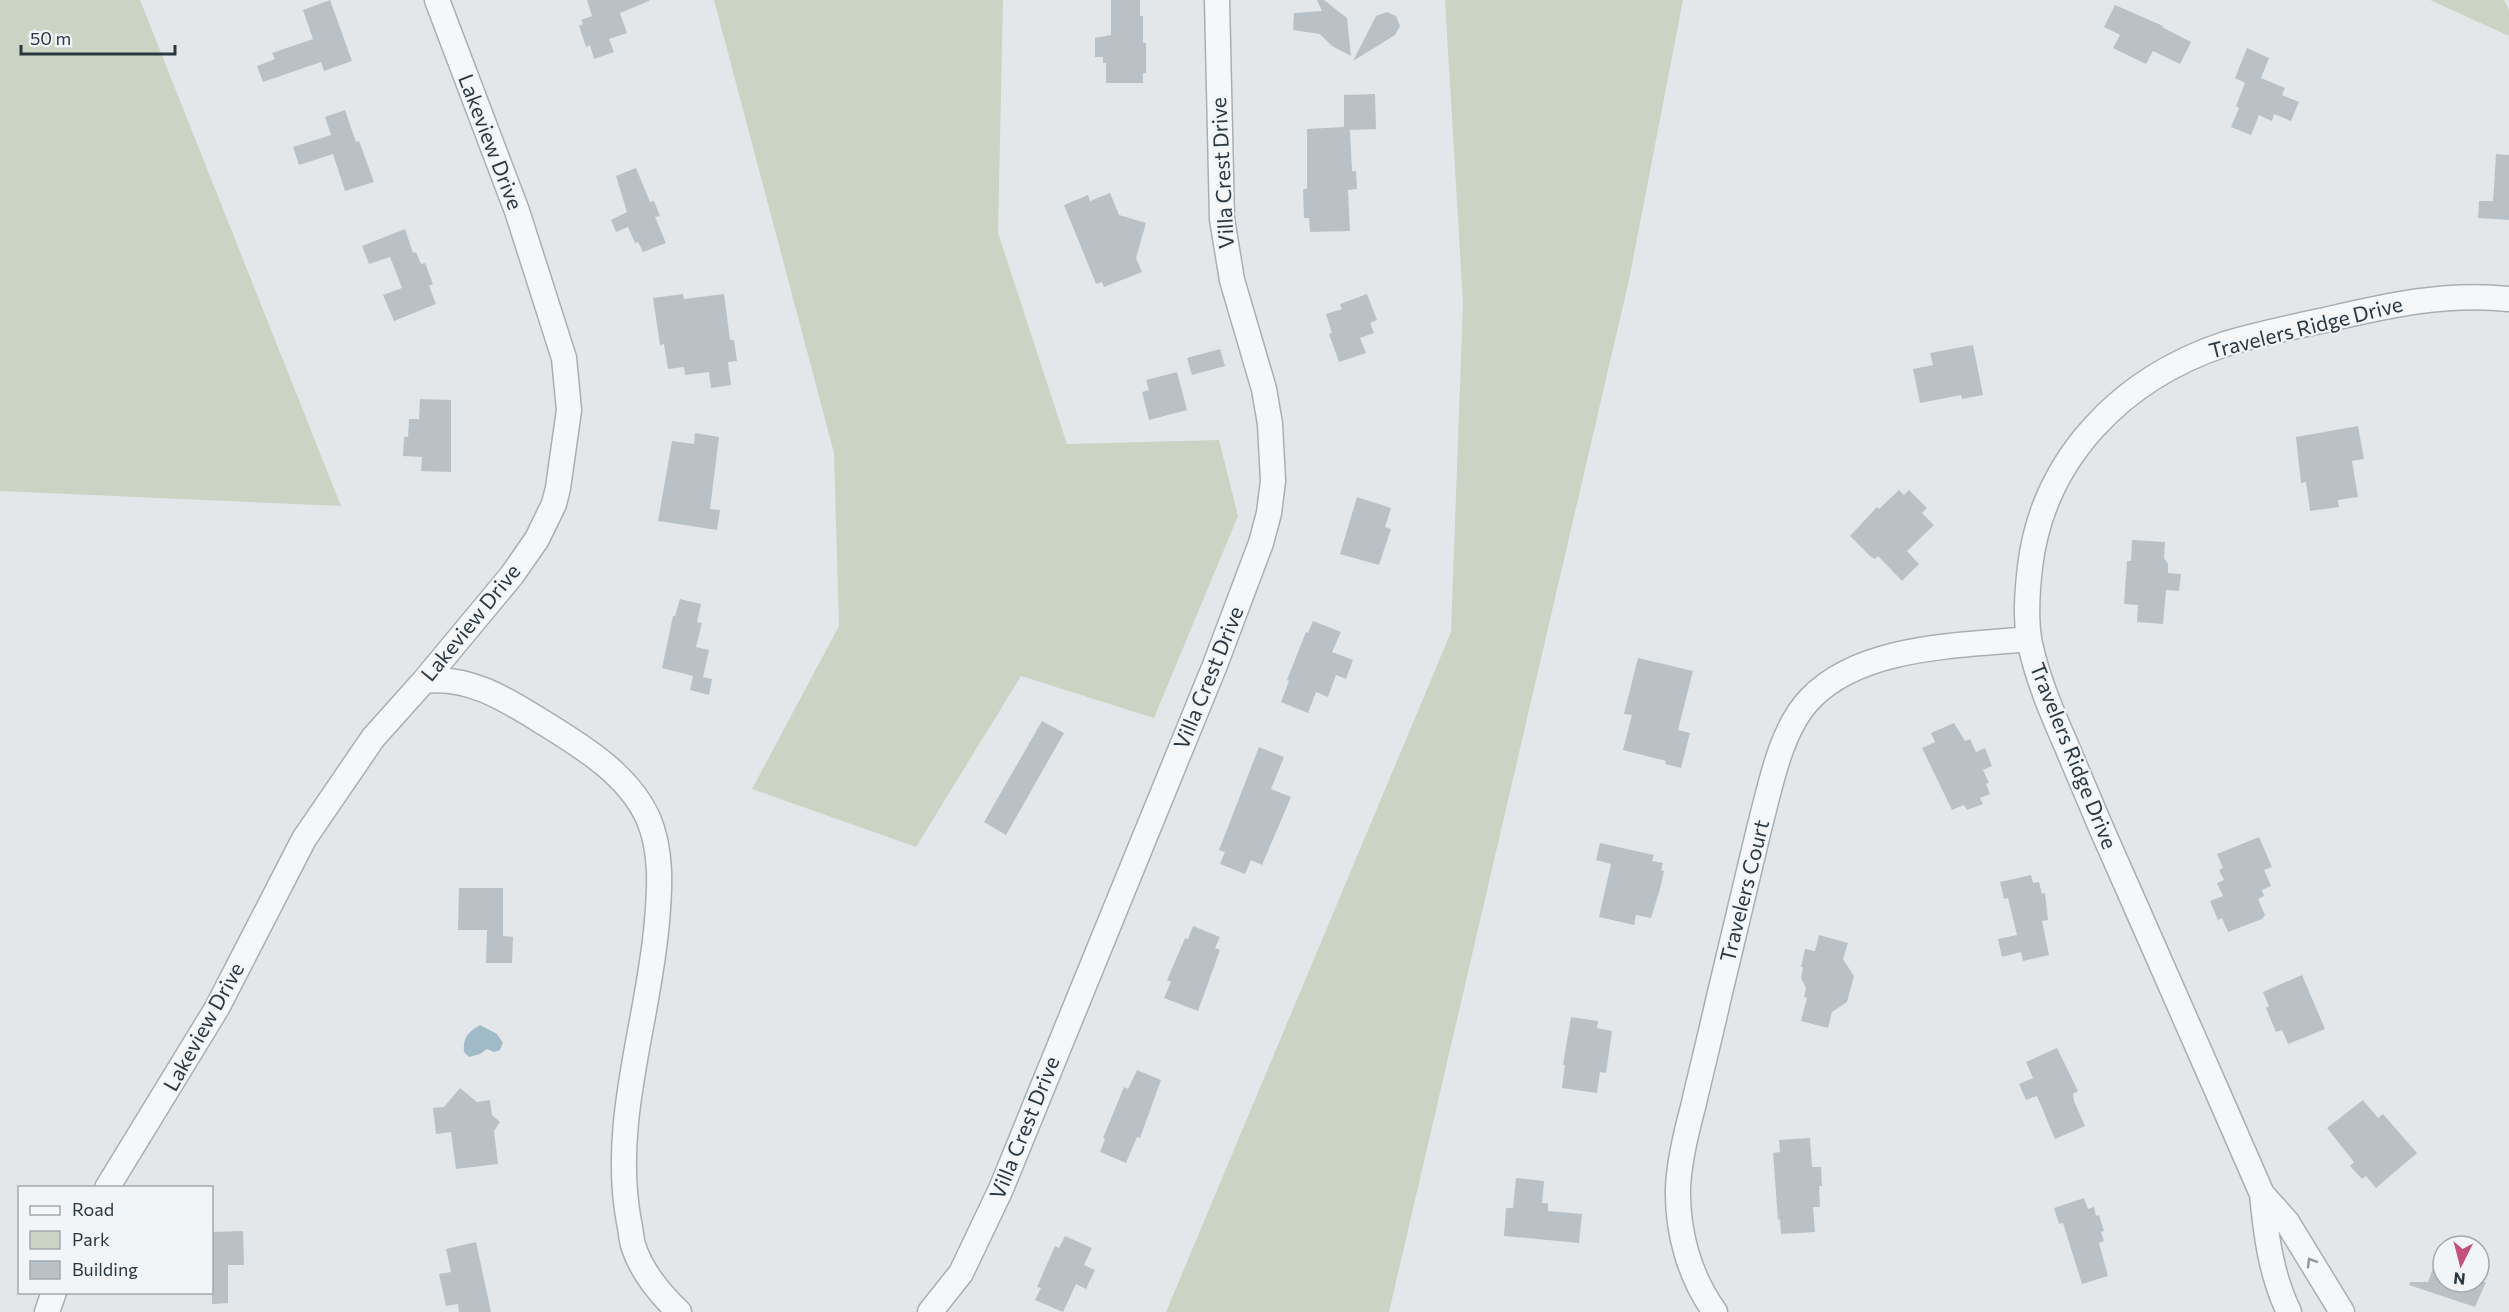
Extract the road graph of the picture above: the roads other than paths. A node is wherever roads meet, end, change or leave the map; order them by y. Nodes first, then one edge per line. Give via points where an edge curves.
1 (437, 0) edge
2 (1217, 0) edge
3 (2509, 299) edge
4 (2029, 639) junction
5 (424, 681) junction
6 (108, 1186) edge
7 (2262, 1194) junction
8 (54, 1294) edge
9 (47, 1312) edge
10 (678, 1312) edge
11 (930, 1312) edge
12 (1715, 1312) edge
13 (2289, 1312) edge
14 (2342, 1312) edge

1 - 5 street, Lakeview Drive via 543,289 564,358 569,410 558,488 537,539
2 - 11 street, Villa Crest Drive via 1222,219 1232,280 1264,389 1270,424 1273,481 1269,513 1215,665 1001,1189 966,1264
3 - 4 street, Travelers Ridge Drive via 2474,296 2417,300 2261,334 2159,372 2136,388 2086,435 2051,492 2032,551 2027,597
4 - 7 street, Travelers Ridge Drive via 2045,695 2082,785
4 - 12 street, Travelers Court via 1891,656 1850,670 1821,689 1788,733 1756,843 1679,1173 1680,1218 1687,1255
5 - 6 street, Lakeview Drive via 373,738 304,839 217,1008
5 - 10 street via 462,681 546,724 614,773 648,818 658,856 659,900 655,953 628,1108 624,1177 633,1244 655,1286
7 - 13 street, Travelers Ridge Drive via 2266,1241
14 -> 7 street, Travelers Ridge Drive via 2287,1222
8 - 9 street

